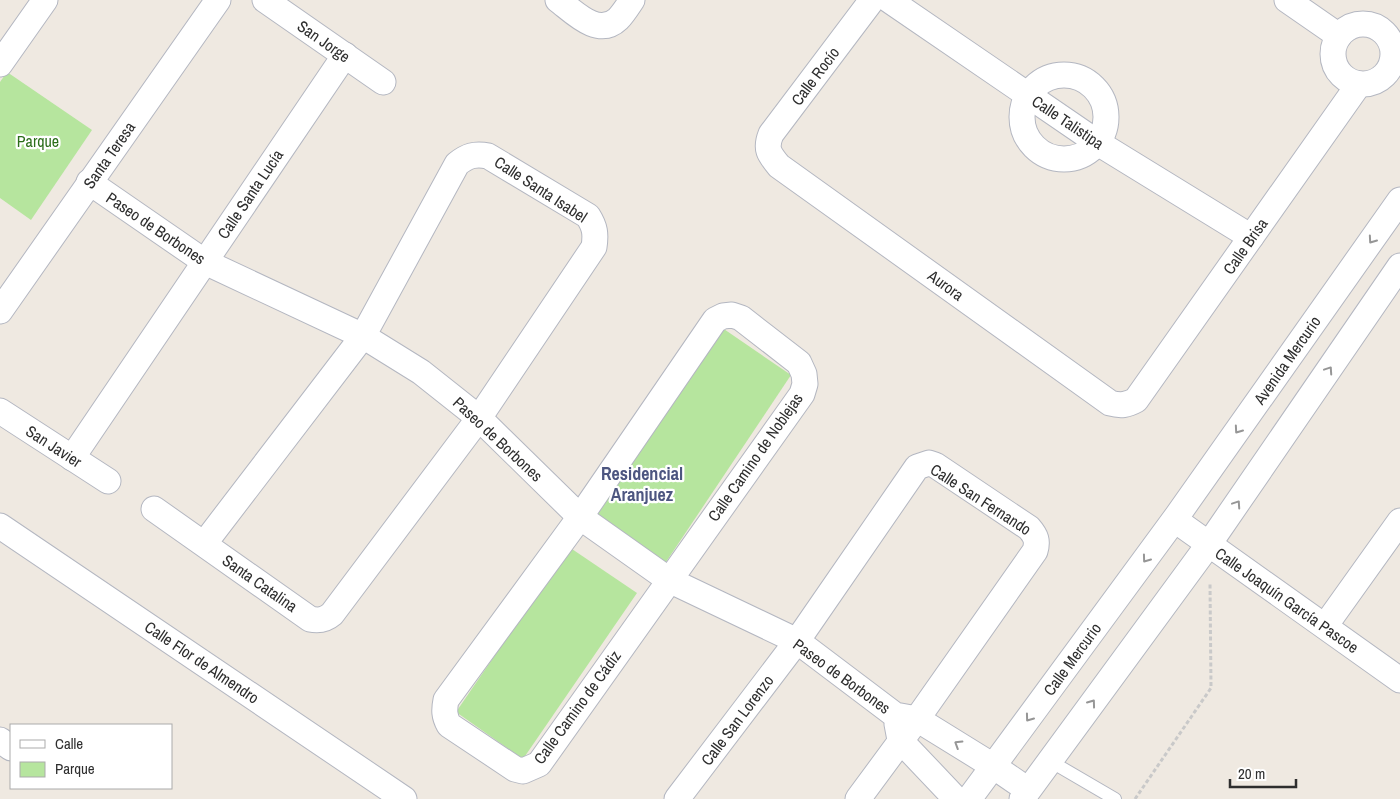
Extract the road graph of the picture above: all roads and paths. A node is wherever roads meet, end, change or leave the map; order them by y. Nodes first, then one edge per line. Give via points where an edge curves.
1 (45, 0) edge
2 (218, 0) edge
3 (265, 0) edge
4 (558, 0) edge
5 (632, 0) edge
6 (872, 0) edge
7 (889, 0) edge
8 (1287, 0) edge
9 (1339, 36) junction
10 (345, 55) junction
11 (1396, 58) edge
12 (0, 64) edge
13 (383, 82) dead end
14 (1359, 84) junction
15 (1028, 94) junction
16 (1098, 143) junction
17 (770, 154) joint
18 (89, 182) junction
19 (1400, 200) edge
20 (1251, 237) junction
21 (205, 262) junction
22 (1400, 266) edge
23 (0, 311) edge
24 (362, 336) junction
25 (1128, 405) joint
26 (0, 411) edge
27 (479, 418) junction
28 (72, 458) junction
29 (108, 481) dead end
30 (154, 509) dead end
31 (580, 517) junction
32 (1175, 520) junction
33 (1400, 521) edge
34 (0, 526) edge
35 (204, 544) junction
36 (1209, 544) junction
37 (669, 580) junction
38 (1210, 582) dead end
39 (1325, 626) junction
40 (797, 641) junction
41 (1400, 680) edge
42 (906, 717) junction
43 (900, 740) junction
44 (1050, 761) junction
45 (994, 766) junction
46 (1025, 795) edge
47 (404, 799) edge
48 (678, 799) edge
49 (858, 799) edge
50 (956, 799) edge
51 (968, 799) edge
52 (1115, 799) edge
53 (1135, 799) edge

1 - 12 street
2 - 18 street, Santa Teresa
3 - 10 street, San Jorge
4 - 5 street via 590,24 601,26 618,19
6 - 17 street, Calle Rocío via 771,134
7 - 15 street, Calle Talistipa
8 - 9 street
9 - 11 street via 1355,25 1374,26 1389,39
9 - 14 street via 1334,46 1335,66 1345,78
10 - 13 street, San Jorge
10 - 21 street, Calle Santa Lucía
11 - 14 street via 1381,78
14 - 20 street, Calle Brisa
15 - 16 street, Calle Talistipa
15 - 16 street via 1022,110 1022,126 1028,140 1040,152 1055,159 1071,159 1086,154
15 - 16 street via 1038,83 1052,76 1082,77 1103,99 1107,114 1105,129
16 - 20 street, Calle Talistipa
17 - 25 street, Aurora via 779,166 1110,403
18 - 21 street, Paseo de Borbones
18 - 23 street, Santa Teresa
19 -> 32 street, Avenida Mercurio
20 - 25 street, Calle Brisa via 1136,400
21 - 24 street, Paseo de Borbones
21 - 28 street, Calle Santa Lucía
36 -> 22 street
24 - 27 street, Paseo de Borbones via 421,372
24 - 27 street, Calle Santa Isabel via 457,164 466,157 488,156 588,216 596,234 594,247
24 - 35 street
26 - 28 street, San Javier
27 - 31 street, Paseo de Borbones
27 - 35 street, Santa Catalina via 326,618 310,619
28 - 29 street, San Javier
30 - 35 street, Santa Catalina
31 - 37 street, Paseo de Borbones
31 - 37 street, Calle Camino de Cádiz via 446,700 444,709 449,725 515,769 523,771 539,764
31 - 37 street, Calle Camino de Noblejas via 715,320 732,315 741,318 799,363 805,384 802,394
32 - 36 street, Calle Joaquín García Pascoe
32 -> 45 street, Calle Mercurio
33 - 39 street
34 - 47 street, Calle Flor de Almendro
36 - 39 street, Calle Joaquín García Pascoe
44 -> 36 street
37 - 40 street, Paseo de Borbones
38 - 53 path via 1211,688
39 - 41 street, Calle Joaquín García Pascoe
40 - 42 street, Paseo de Borbones
40 - 42 street, Calle San Fernando via 917,467 929,463 935,465 1029,528 1037,542 1035,551
40 - 48 street, Calle San Lorenzo
42 - 43 street, Paseo de Borbones
45 -> 42 street, Paseo de Borbones
43 - 49 street
43 - 50 street
44 - 46 street
44 - 52 lane
45 - 46 street, Paseo de Borbones
45 - 51 street, Calle Mercurio

